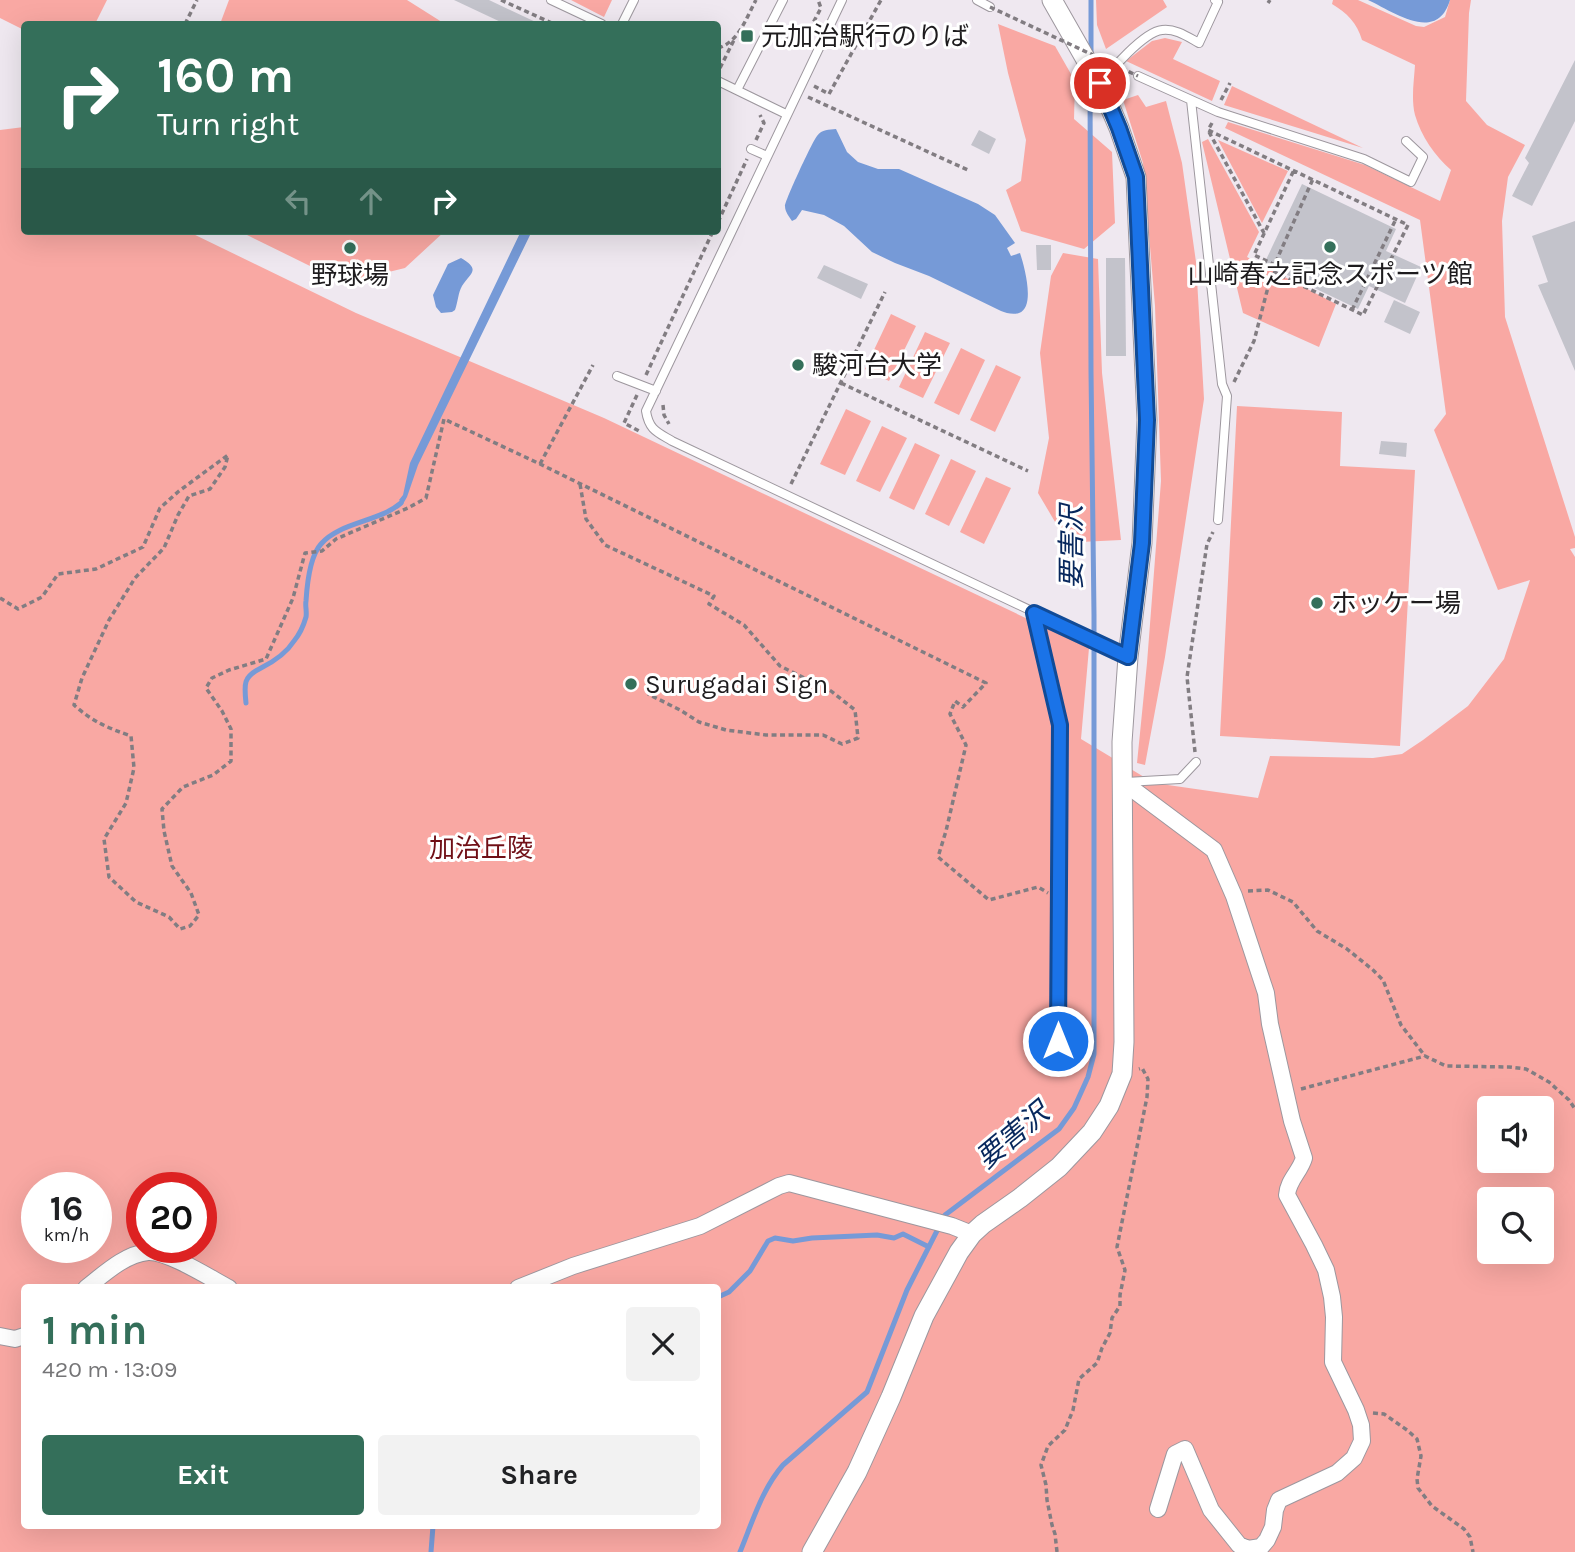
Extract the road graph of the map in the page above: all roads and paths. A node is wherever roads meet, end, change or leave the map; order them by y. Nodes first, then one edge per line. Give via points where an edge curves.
1 (197, 0) edge
2 (501, 0) edge
3 (551, 0) edge
4 (634, 0) edge
5 (756, 0) edge
6 (783, 0) edge
7 (818, 0) edge
8 (842, 0) edge
9 (881, 0) edge
10 (977, 0) edge
11 (1052, 0) edge
12 (1215, 0) edge
13 (990, 7) joint
14 (539, 9) dead end
15 (535, 16) junction
16 (787, 19) dead end
17 (186, 21) edge
18 (547, 21) edge
19 (596, 21) edge
20 (624, 21) edge
21 (736, 37) junction
22 (721, 47) edge
23 (721, 67) edge
24 (1138, 76) joint
25 (721, 82) edge
26 (1230, 83) dead end
27 (1101, 84) junction
28 (814, 86) dead end
29 (737, 90) junction
30 (806, 96) dead end
31 (1191, 100) junction
32 (1221, 100) dead end
33 (1218, 112) junction
34 (786, 114) junction
35 (1208, 130) junction
36 (1406, 141) dead end
37 (751, 149) dead end
38 (766, 156) junction
39 (1294, 170) junction
40 (970, 171) dead end
41 (1313, 179) junction
42 (1396, 219) junction
43 (1264, 233) junction
44 (711, 235) edge
45 (1275, 265) junction
46 (1272, 271) junction
47 (885, 292) dead end
48 (1352, 310) junction
49 (593, 365) dead end
50 (617, 376) dead end
51 (841, 383) junction
52 (642, 386) junction
53 (656, 391) junction
54 (1227, 396) junction
55 (663, 402) dead end
56 (624, 423) dead end
57 (671, 429) dead end
58 (540, 464) junction
59 (1028, 471) dead end
60 (580, 484) junction
61 (790, 486) dead end
62 (1218, 520) joint
63 (0, 598) edge
64 (1034, 613) junction
65 (1128, 657) junction
66 (648, 694) dead end
67 (1196, 762) joint
68 (1123, 782) junction
69 (1232, 891) junction
70 (1059, 900) junction
71 (1058, 1041) dead end
72 (1426, 1056) junction
73 (1122, 1074) junction
74 (1286, 1092) junction
75 (1575, 1110) edge
76 (972, 1234) junction
77 (91, 1284) edge
78 (221, 1284) edge
79 (528, 1284) edge
80 (0, 1336) edge
81 (21, 1337) edge
82 (1357, 1415) junction
83 (1158, 1509) dead end
84 (812, 1552) edge
85 (1058, 1552) edge
86 (1473, 1552) edge

1 - 17 path
2 - 15 path
3 - 19 lane
4 - 20 lane
5 - 21 path
6 - 29 lane
7 - 16 path via 821,8 805,38 794,43 787,39 783,29
8 - 34 lane
9 - 28 path via 830,94
10 - 13 lane
11 - 27 street
12 - 27 lane via 1218,2 1199,43 1176,31 1152,33
13 - 24 path, bridge
14 - 15 path
15 - 18 path
21 - 22 path
21 - 23 path
24 - 31 lane
25 - 29 lane
26 - 32 path
27 - 65 street via 1136,177 1147,420 1142,543
29 - 34 lane
30 - 40 path
31 - 33 lane
31 - 54 lane via 1222,384
33 - 35 path
33 - 36 lane via 1364,159 1411,182 1423,157
34 - 38 lane
35 - 39 path
35 - 43 path
37 - 38 lane
38 - 53 lane
39 - 41 path
39 - 43 path
41 - 42 path
41 - 45 path
42 - 48 path
42 - 48 path via 1408,225 1363,315
43 - 45 path via 1254,255
44 - 52 path
45 - 46 path
46 - 48 path
46 - 54 path via 1254,341
47 - 51 path
49 - 58 path
50 - 52 lane
51 - 59 path
51 - 61 path
52 - 53 lane
52 - 56 path
53 - 64 lane via 646,411 648,421 672,442
54 - 62 lane
55 - 57 path
58 - 60 path
58 - 63 path via 444,419 426,498 336,539 322,551 305,553 293,598 265,659 212,678 206,688 231,729 231,761 213,775 183,787 162,809 172,866 191,893 199,915 190,926 180,929 169,917 136,902 109,877 104,839 126,803 134,768 131,736 89,718 74,705 109,620 135,578 164,548 189,496 209,489 228,455 160,508 143,547 96,569 58,574 42,597 18,609
60 - 66 path via 586,519 605,545 714,596 709,604 744,625 780,666 831,691 855,710 858,737 842,744 823,735 726,730 699,722
60 - 70 path via 986,683 963,707 955,702 950,715 966,745 938,857 989,900 1038,887
62 - 67 path via 1207,544 1187,677
64 - 65 lane
64 - 70 lane via 1060,725
65 - 68 street
67 - 68 lane via 1180,779
68 - 69 street via 1214,850
68 - 73 street
69 - 72 path via 1268,890 1281,895 1293,902 1317,931 1373,970 1383,980 1401,1025
69 - 74 street via 1266,993
70 - 71 lane
72 - 74 path
72 - 75 path via 1446,1066 1526,1069 1549,1082
73 - 76 street via 1109,1106 1084,1141 1059,1167
73 - 85 path via 1142,1068 1148,1079 1117,1247 1125,1270 1110,1333 1097,1363 1079,1379 1065,1430 1048,1446 1041,1465
74 - 82 street via 1304,1158 1287,1195 1326,1270 1334,1317 1333,1362
76 - 79 street via 789,1183 700,1226
76 - 84 street via 924,1316 857,1472
77 - 78 street via 115,1265 146,1252 162,1253
80 - 81 street
82 - 83 street via 1362,1441 1354,1458 1337,1473 1279,1500 1273,1527 1261,1547 1239,1545 1211,1510 1185,1449 1175,1454
82 - 86 path via 1384,1414 1417,1439 1421,1456 1418,1488 1432,1506 1464,1529

